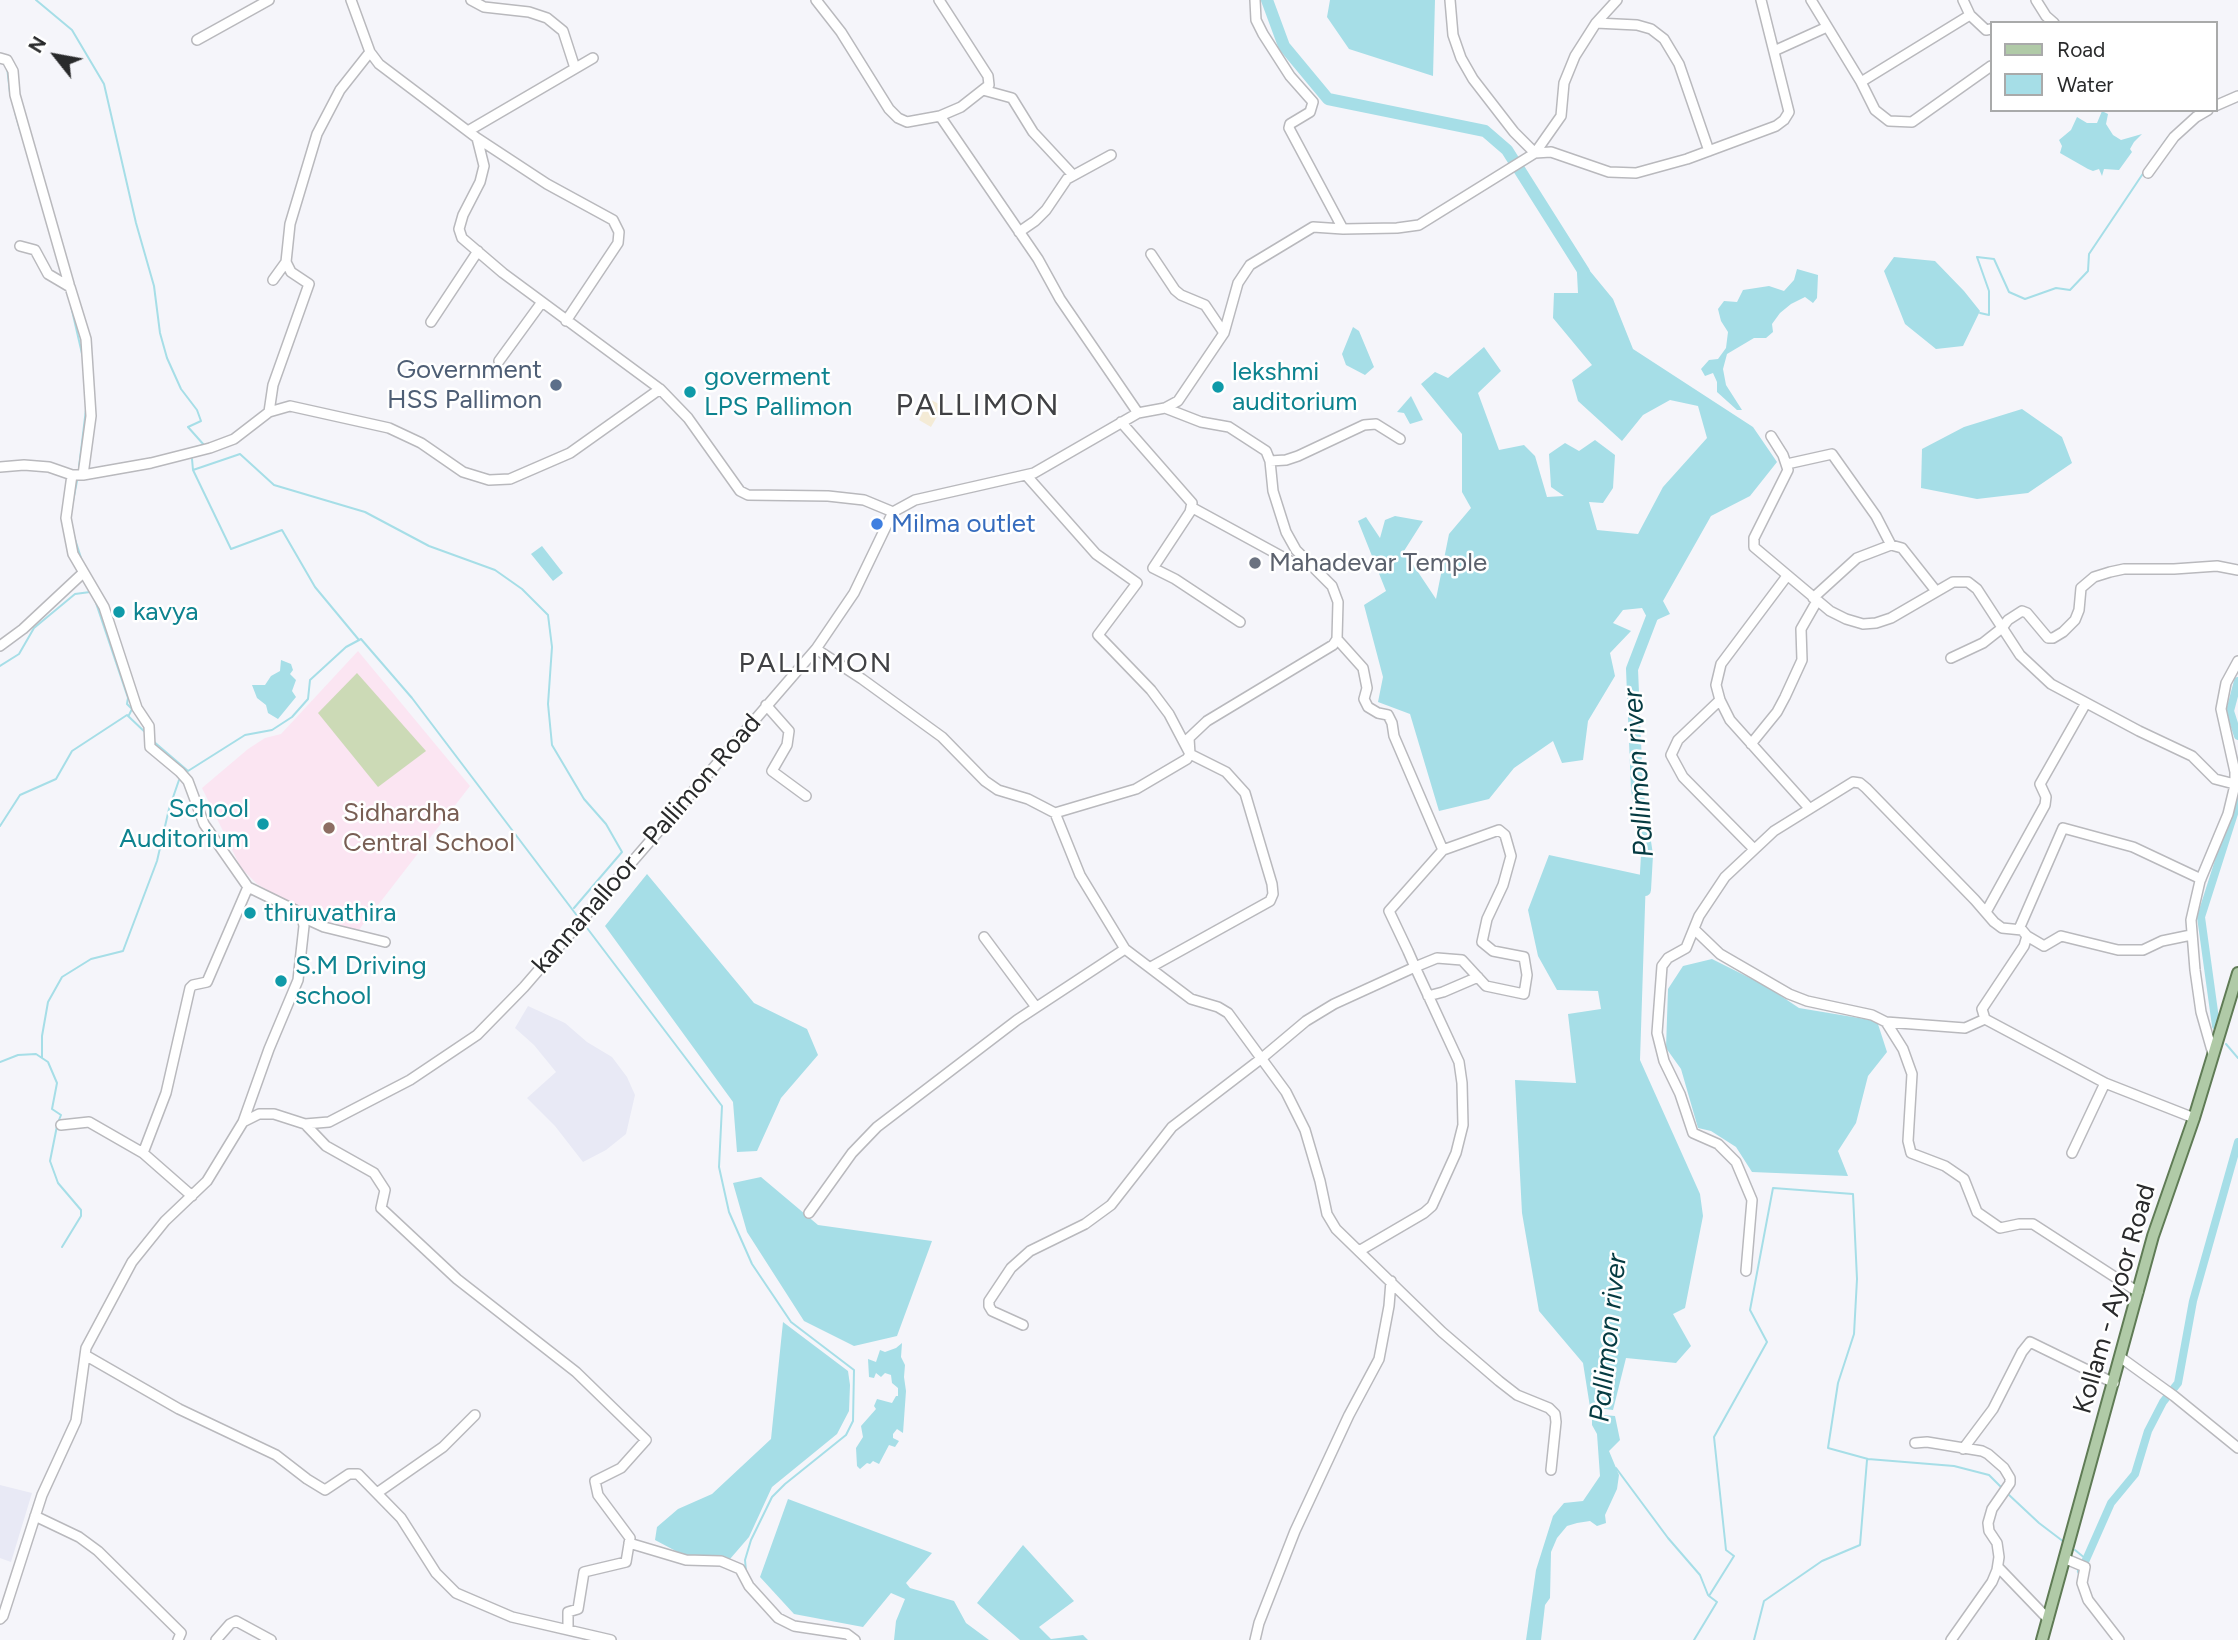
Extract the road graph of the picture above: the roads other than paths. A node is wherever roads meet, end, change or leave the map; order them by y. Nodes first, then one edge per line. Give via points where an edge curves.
1 (269, 0) edge
2 (351, 0) edge
3 (471, 0) edge
4 (816, 0) edge
5 (1255, 0) edge
6 (1450, 0) edge
7 (1617, 0) edge
8 (1761, 0) edge
9 (1811, 0) edge
10 (1963, 0) edge
11 (2036, 0) edge
12 (941, 1) edge
13 (1970, 15) junction
14 (2052, 21) edge
15 (1596, 23) junction
16 (1827, 27) junction
17 (1990, 29) edge
18 (197, 40) dead end
19 (1773, 51) junction
20 (370, 52) junction
21 (0, 58) edge
22 (593, 58) dead end
23 (1990, 67) edge
24 (575, 68) junction
25 (1861, 82) junction
26 (983, 90) junction
27 (2238, 96) edge
28 (2217, 105) edge
29 (2205, 112) edge
30 (940, 116) junction
31 (468, 131) junction
32 (477, 138) junction
33 (1709, 151) junction
34 (1532, 154) junction
35 (1111, 155) dead end
36 (2148, 173) dead end
37 (1073, 175) junction
38 (1343, 229) junction
39 (1019, 232) junction
40 (20, 246) dead end
41 (478, 251) junction
42 (1151, 254) dead end
43 (286, 262) junction
44 (274, 280) dead end
45 (69, 284) junction
46 (542, 302) junction
47 (566, 321) junction
48 (431, 322) dead end
49 (1224, 333) junction
50 (499, 362) dead end
51 (660, 389) junction
52 (1166, 408) junction
53 (269, 412) junction
54 (1138, 413) junction
55 (1121, 422) junction
56 (1771, 436) dead end
57 (1400, 439) dead end
58 (1270, 461) junction
59 (1787, 464) junction
60 (0, 467) edge
61 (72, 475) junction
62 (83, 475) junction
63 (1026, 475) junction
64 (1191, 507) junction
65 (894, 512) junction
66 (1891, 545) junction
67 (1290, 561) dead end
68 (2238, 570) edge
69 (86, 576) junction
70 (1787, 576) junction
71 (1937, 591) junction
72 (1815, 600) junction
73 (1240, 622) dead end
74 (2002, 628) junction
75 (1337, 639) junction
76 (0, 646) edge
77 (816, 649) junction
78 (1951, 658) dead end
79 (2238, 662) edge
80 (1720, 700) junction
81 (2086, 703) junction
82 (766, 705) junction
83 (1751, 744) junction
84 (1190, 754) junction
85 (2236, 785) edge
86 (806, 796) dead end
87 (1809, 808) junction
88 (1055, 813) junction
89 (1754, 849) junction
90 (1443, 850) junction
91 (2201, 879) junction
92 (248, 887) junction
93 (1986, 912) junction
94 (302, 917) junction
95 (1693, 929) junction
96 (2019, 929) junction
97 (2191, 935) junction
98 (2027, 936) junction
99 (984, 937) dead end
100 (384, 942) dead end
101 (1125, 949) junction
102 (1151, 967) junction
103 (1415, 967) junction
104 (2238, 973) edge
105 (1478, 977) junction
106 (1428, 996) junction
107 (1035, 1007) junction
108 (1985, 1019) junction
109 (1886, 1022) junction
110 (2214, 1056) junction
111 (1262, 1058) junction
112 (2105, 1083) junction
113 (2194, 1118) junction
114 (243, 1122) junction
115 (305, 1124) junction
116 (61, 1125) dead end
117 (143, 1153) junction
118 (2072, 1153) dead end
119 (192, 1196) junction
120 (809, 1213) dead end
121 (1359, 1251) junction
122 (1746, 1271) dead end
123 (1391, 1281) junction
124 (2138, 1292) junction
125 (1023, 1325) dead end
126 (85, 1355) junction
127 (2120, 1357) junction
128 (2113, 1382) junction
129 (475, 1415) dead end
130 (1915, 1443) dead end
131 (2238, 1448) edge
132 (1963, 1449) junction
133 (1551, 1470) dead end
134 (377, 1493) junction
135 (36, 1516) junction
136 (629, 1543) junction
137 (2066, 1559) junction
138 (1998, 1567) junction
139 (0, 1619) edge
140 (2049, 1619) junction
141 (568, 1630) junction
142 (180, 1636) edge
143 (191, 1640) edge
144 (216, 1640) edge
145 (271, 1640) edge
146 (611, 1640) edge
147 (855, 1640) edge
148 (1255, 1640) edge
149 (1951, 1640) edge
150 (2042, 1640) edge
151 (2119, 1640) edge

1 - 18 street
2 - 20 street
3 - 24 street via 484,7 547,18 563,32
4 - 30 street via 894,115 907,122
5 - 38 street via 1256,20 1263,34 1313,102 1310,113 1289,128
6 - 34 street via 1453,35 1461,58
7 - 15 street
8 - 19 street
9 - 16 street
10 - 13 street
11 - 14 street
12 - 26 street via 988,76 989,85
13 - 17 street
13 - 25 street
15 - 33 street via 1637,25 1664,38 1679,64
15 - 34 street via 1568,70 1561,116
16 - 19 street
16 - 25 street
19 - 33 street via 1789,112 1784,120
20 - 31 street via 379,64
20 - 43 street via 341,90 317,134 290,224
21 - 45 street via 7,60 13,71 15,95
22 - 24 street
23 - 25 street via 1912,122 1889,121 1882,116
24 - 31 street
26 - 30 street
26 - 37 street via 1012,98 1033,132
27 - 28 street
29 - 36 street via 2174,137
30 - 39 street
31 - 32 street
32 - 41 street via 484,166 459,229 462,238
32 - 47 street via 612,220 619,232 618,243
33 - 34 street via 1636,173 1609,172 1551,152
34 - 38 street via 1419,225
35 - 37 street
37 - 39 street via 1046,210
38 - 49 street via 1313,227 1250,265 1238,283
39 - 54 street
40 - 45 street via 35,250 51,277
41 - 46 street
41 - 48 street
42 - 49 street via 1175,290 1205,305
43 - 44 street
43 - 53 street via 291,272 309,284 273,384
45 - 62 street via 86,339 91,416
46 - 47 street
46 - 50 street
47 - 51 street
49 - 52 street via 1178,401
51 - 53 street via 570,453 510,479 489,480 463,472 389,428 290,406
51 - 65 street via 688,418 740,491 863,500
52 - 54 street
52 - 58 street via 1228,427 1257,443
53 - 62 street via 234,439 210,448
54 - 55 street
55 - 63 street
55 - 64 street via 1189,499
56 - 59 street
57 - 58 street via 1381,426 1364,425 1298,456
58 - 75 street via 1279,514 1296,550 1332,586 1338,602
59 - 66 street via 1832,454
59 - 70 street via 1753,544
60 - 61 street via 49,467
61 - 62 street
61 - 69 street via 66,518 73,554
63 - 65 street via 915,500
63 - 84 street via 1096,554 1137,583 1098,635 1151,690
64 - 67 street
64 - 73 street via 1153,568
65 - 77 street, kannanalloor - Pallimon Road via 854,593
66 - 71 street via 1902,548
66 - 72 street via 1857,558
68 - 74 street via 2217,566 2110,572 2081,588 2074,620 2053,638 2023,611
69 - 76 street
69 - 92 street via 104,607 137,708 147,720 149,744 188,781 204,824
70 - 72 street
70 - 80 street via 1721,664 1716,685
71 - 72 street via 1892,618 1863,624 1846,620
71 - 74 street via 1958,581 1973,584
72 - 83 street via 1801,629 1802,660 1777,712
74 - 78 street
74 - 81 street via 2036,671
75 - 84 street via 1207,721 1189,738
75 - 90 street via 1363,668 1368,707 1388,715
77 - 82 street, kannanalloor - Pallimon Road
77 - 88 street via 942,737 998,790
79 - 85 street via 2226,683 2221,709
80 - 83 street
80 - 89 street via 1678,740 1671,755 1683,777
81 - 85 street via 2192,756 2215,779
81 - 93 street via 2040,784 2045,805
82 - 86 street via 789,732 772,771
82 - 115 street, kannanalloor - Pallimon Road via 524,987 477,1035 410,1080 330,1122
83 - 87 street
84 - 88 street via 1136,789
84 - 102 street via 1226,772 1245,793 1273,894 1270,901
85 - 91 street
87 - 89 street
87 - 93 street via 1849,783 1860,783
88 - 101 street via 1080,875
89 - 95 street via 1725,877
90 - 103 street via 1389,911
90 - 105 street via 1499,830 1509,848 1507,872 1482,942 1493,951 1524,957 1524,994 1490,988
91 - 96 street via 2133,847 2063,828
91 - 97 street
92 - 94 street
92 - 117 street via 207,982 190,988 166,1093
93 - 96 street via 1998,926
94 - 100 street
94 - 114 street via 298,979
95 - 109 street via 1720,954 1790,995
95 - 122 street via 1686,948 1662,966 1657,1033 1693,1133 1729,1154 1752,1200
96 - 98 street
97 - 98 street via 2143,950 2118,950 2061,936 2044,946
97 - 110 street via 2201,1012
98 - 108 street via 1982,1009
99 - 107 street
101 - 102 street
101 - 107 street
102 - 111 street via 1191,999 1228,1013
103 - 105 street via 1437,958 1462,960
103 - 106 street
103 - 111 street via 1334,1004
104 - 110 main road, Kollam - Ayoor Road
105 - 106 street
106 - 121 street via 1459,1062 1463,1125 1456,1153 1432,1206
107 - 120 street via 877,1127
108 - 109 street via 1965,1028
108 - 112 street
109 - 124 street via 1912,1074 1911,1153 1957,1174 1967,1185 1977,1212 2000,1228 2033,1224
110 - 113 main road, Kollam - Ayoor Road
111 - 121 street via 1286,1092 1304,1130 1327,1214
111 - 125 street via 1172,1127 1111,1205 1030,1251 1011,1268 989,1306
112 - 113 street
112 - 118 street
113 - 124 main road, Kollam - Ayoor Road
114 - 115 street, kannanalloor - Pallimon Road via 271,1114
114 - 119 street via 207,1181
115 - 136 street via 326,1146 374,1173 385,1190 381,1208 457,1279 576,1372 646,1440 621,1468 595,1481 598,1495 630,1538
116 - 117 street via 89,1122
117 - 119 street
119 - 126 street via 132,1262
121 - 123 street
123 - 133 street via 1499,1381 1555,1414
123 - 148 street via 1379,1359 1295,1531
124 - 127 main road, Kollam - Ayoor Road
126 - 134 street via 179,1409 276,1455 325,1490 349,1474 358,1474
126 - 135 street via 76,1421
127 - 128 main road, Kollam - Ayoor Road
127 - 131 street
128 - 132 street via 2030,1342 1993,1409
128 - 137 main road, Kollam - Ayoor Road
129 - 134 street via 443,1447
130 - 132 street
132 - 138 street via 1989,1454 2004,1468 2010,1483 1988,1523 1997,1543
134 - 141 street via 456,1593 512,1617
135 - 139 street
135 - 142 street via 98,1551
136 - 141 street via 626,1562 584,1572 578,1609 568,1612
136 - 147 street via 686,1560 721,1561 740,1569 778,1618 794,1626 848,1634
137 - 140 main road, Kollam - Ayoor Road
137 - 151 street via 2085,1567 2082,1583 2088,1600
138 - 140 street
138 - 149 street
140 - 150 main road, Kollam - Ayoor Road
141 - 146 street
142 - 143 street
144 - 145 street via 236,1621

